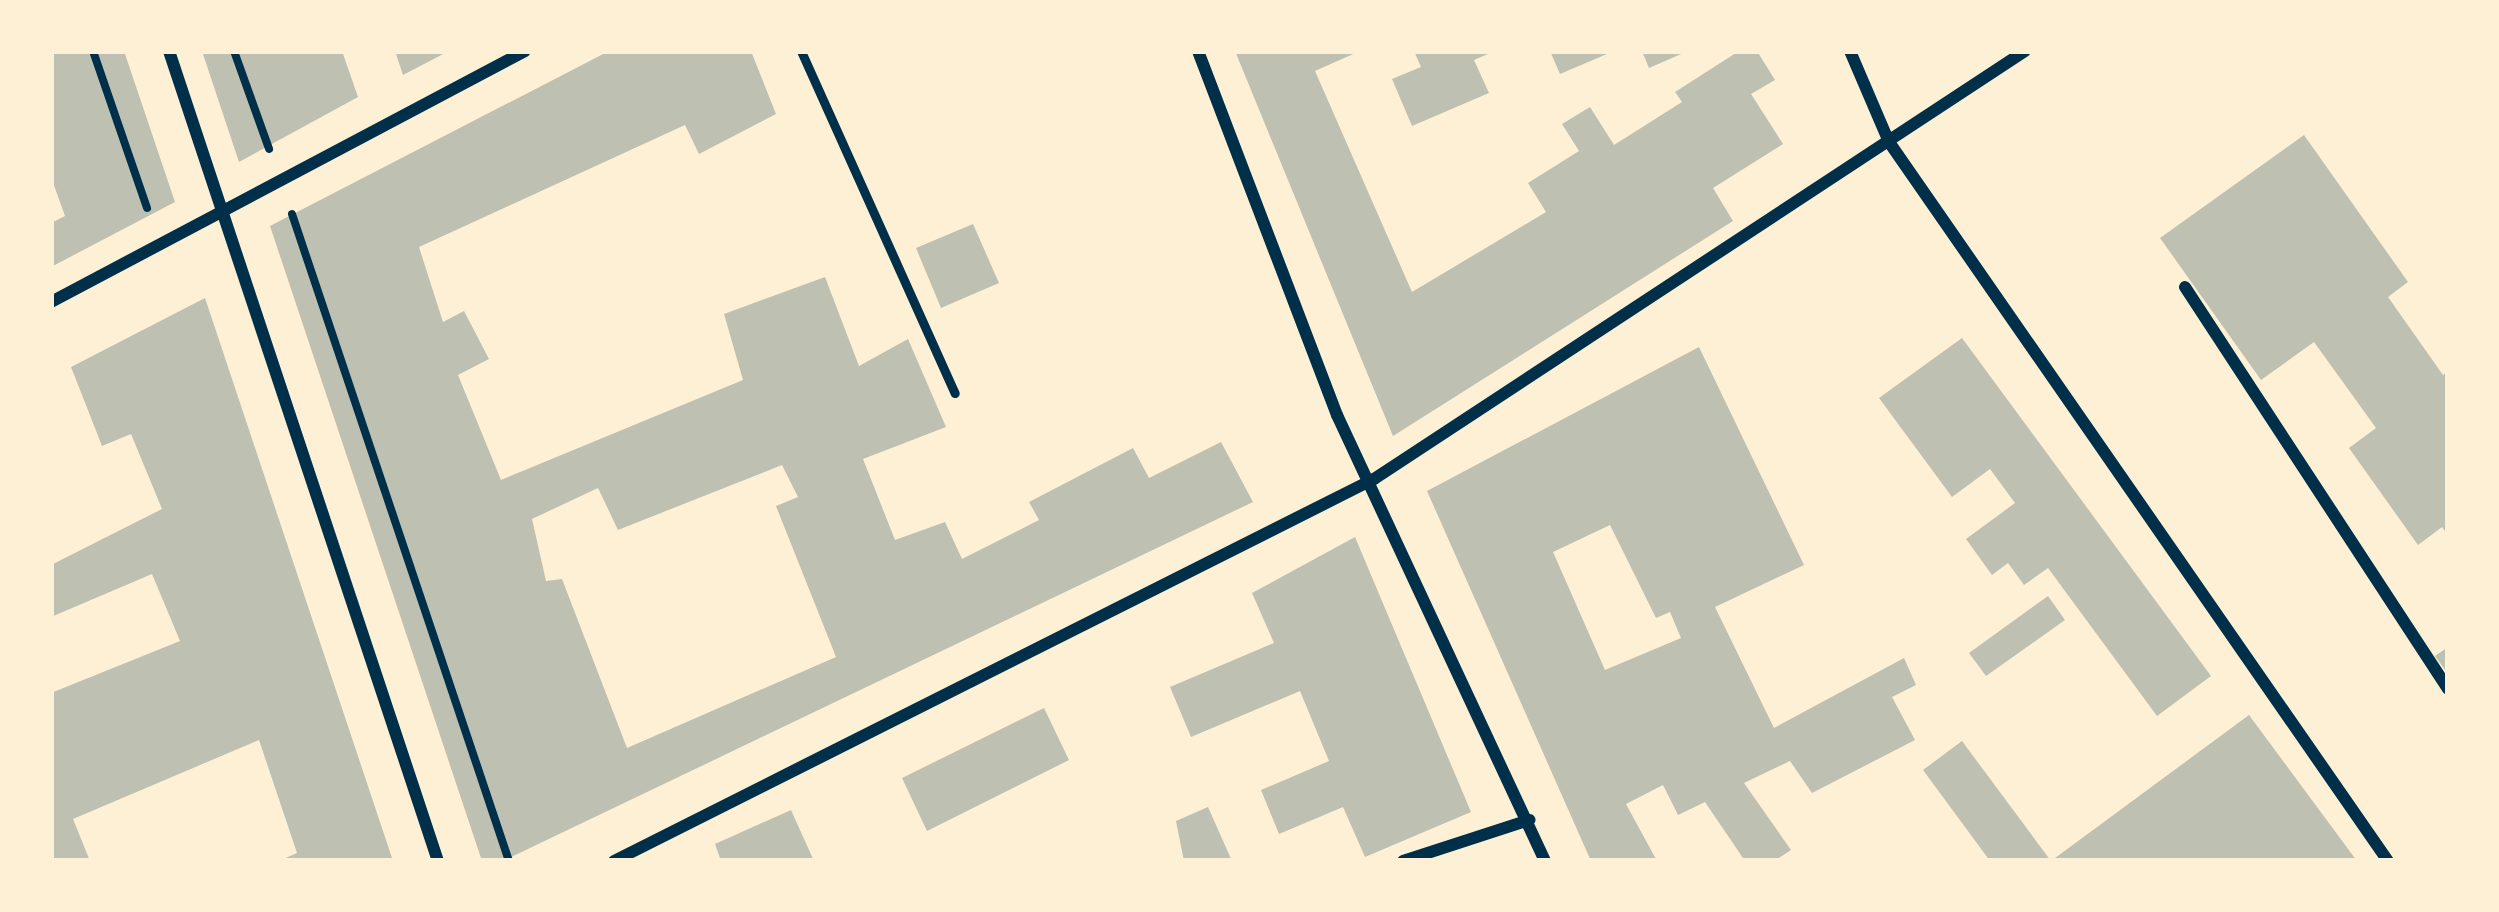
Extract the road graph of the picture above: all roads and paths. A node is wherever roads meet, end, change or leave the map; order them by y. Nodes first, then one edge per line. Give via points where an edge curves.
1 (94, 51) edge
2 (169, 51) edge
3 (234, 51) edge
4 (526, 51) edge
5 (801, 51) edge
6 (1198, 51) edge
7 (1850, 51) edge
8 (2025, 51) edge
9 (1889, 142) junction
10 (280, 180) junction
11 (224, 209) junction
12 (160, 244) junction
13 (2186, 286) dead end
14 (51, 302) edge
15 (956, 393) dead end
16 (1374, 479) junction
17 (2448, 688) edge
18 (1529, 820) junction
19 (438, 861) edge
20 (509, 861) edge
21 (614, 861) edge
22 (1403, 861) edge
23 (1545, 861) edge
24 (2388, 861) edge

1 - 12 path
2 - 11 street
3 - 10 path
4 - 10 street
5 - 15 lane
6 - 16 street via 1337,415
7 - 9 street
8 - 9 street
9 - 16 street
9 - 24 street
10 - 11 street
10 - 20 path
11 - 12 street
11 - 19 street
12 - 14 street
13 - 17 street
16 - 18 street
16 - 21 street
18 - 22 street
18 - 23 street

